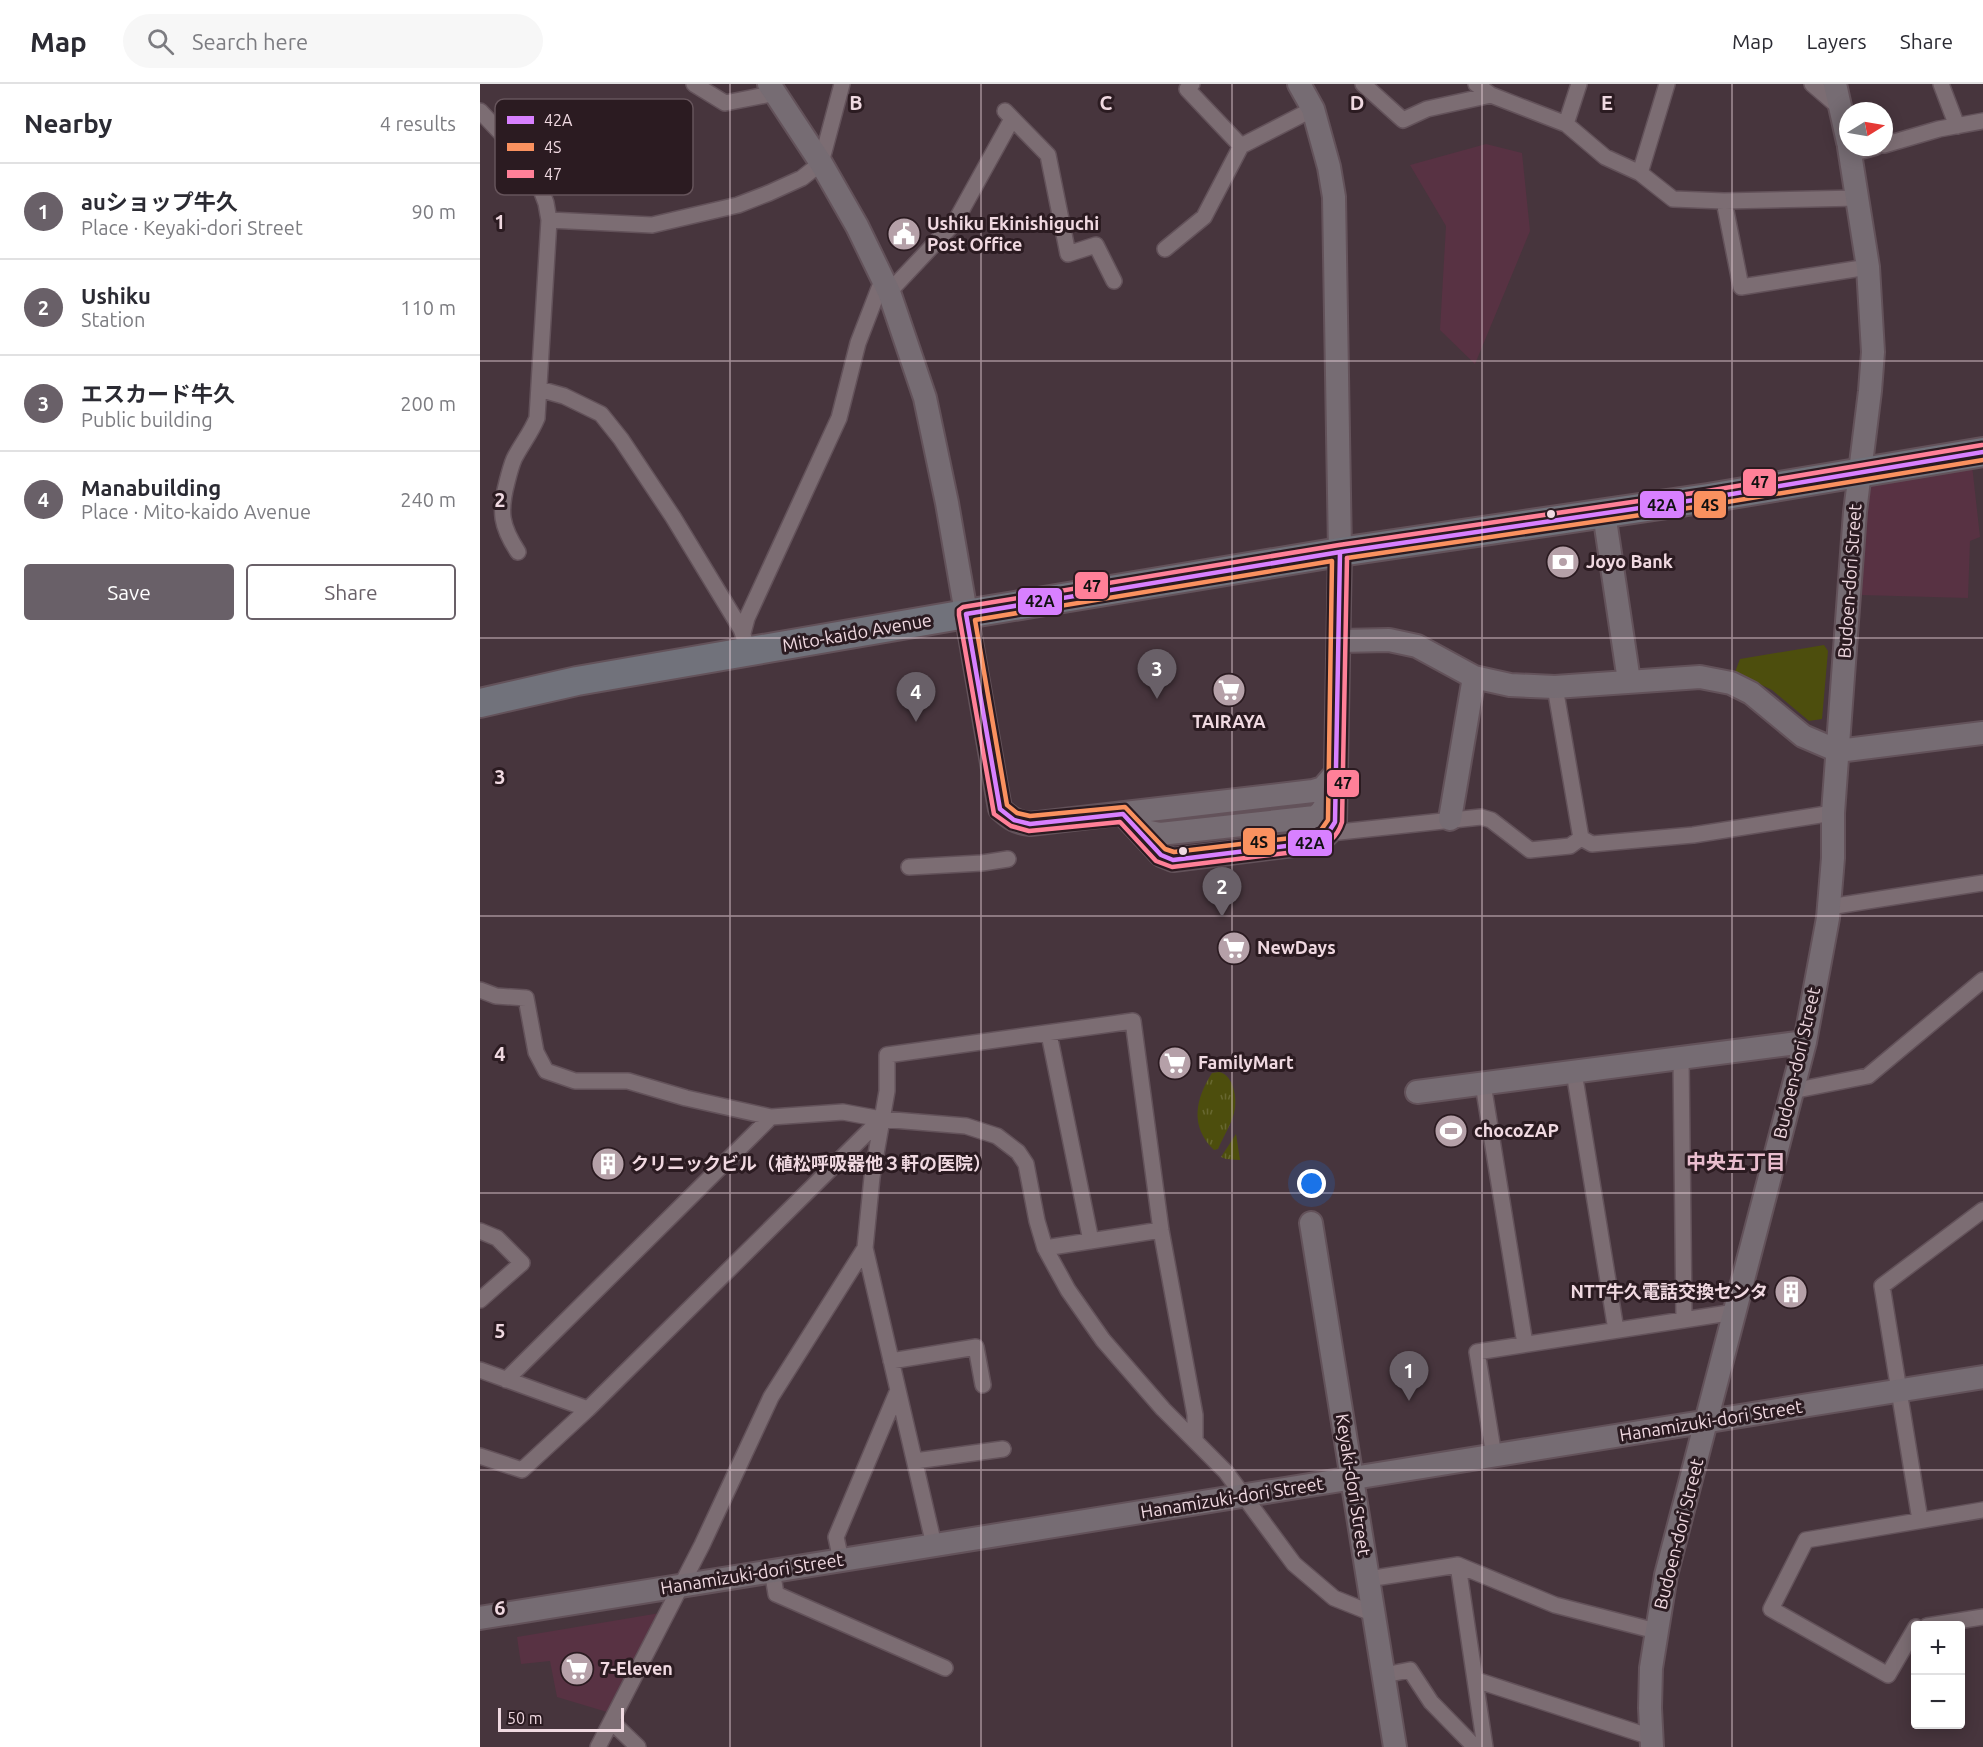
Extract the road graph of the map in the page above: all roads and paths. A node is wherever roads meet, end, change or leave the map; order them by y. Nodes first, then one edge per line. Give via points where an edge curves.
1 (694, 84) edge
2 (842, 84) edge
3 (1192, 84) edge
4 (1299, 84) edge
5 (1363, 84) edge
6 (1476, 84) edge
7 (1579, 84) edge
8 (1667, 84) edge
9 (1812, 84) edge
10 (1834, 84) edge
11 (1941, 84) edge
12 (772, 88) edge
13 (1491, 95) junction
14 (1839, 104) edge
15 (1839, 107) edge
16 (1313, 109) junction
17 (480, 111) edge
18 (1983, 121) edge
19 (1566, 124) junction
20 (1957, 126) junction
21 (495, 127) edge
22 (1893, 143) edge
23 (1241, 146) junction
24 (1850, 156) edge
25 (821, 163) junction
26 (1640, 173) junction
27 (543, 195) edge
28 (1858, 198) junction
29 (1724, 201) junction
30 (549, 220) junction
31 (1165, 249) dead end
32 (1868, 267) junction
33 (1114, 281) dead end
34 (886, 285) junction
35 (539, 389) junction
36 (1983, 452) edge
37 (1859, 473) junction
38 (1604, 513) junction
39 (518, 552) dead end
40 (1340, 552) junction
41 (966, 614) junction
42 (1339, 641) junction
43 (745, 642) junction
44 (1474, 677) junction
45 (1629, 681) junction
46 (1555, 687) junction
47 (480, 703) edge
48 (1983, 733) edge
49 (1838, 751) junction
50 (1335, 774) junction
51 (1833, 813) junction
52 (1123, 814) junction
53 (1450, 819) junction
54 (1140, 830) junction
55 (1330, 833) junction
56 (1581, 838) junction
57 (1008, 859) dead end
58 (909, 867) dead end
59 (1983, 883) edge
60 (1829, 907) junction
61 (1983, 980) edge
62 (480, 990) edge
63 (1049, 1034) junction
64 (1805, 1042) junction
65 (1681, 1058) junction
66 (1574, 1072) junction
67 (1483, 1083) junction
68 (1792, 1090) junction
69 (1417, 1092) dead end
70 (771, 1118) junction
71 (881, 1119) junction
72 (1983, 1210) edge
73 (1311, 1223) dead end
74 (1161, 1230) junction
75 (480, 1231) edge
76 (1091, 1241) junction
77 (865, 1248) junction
78 (1045, 1248) junction
79 (480, 1300) edge
80 (1735, 1312) junction
81 (1684, 1319) junction
82 (1616, 1330) junction
83 (1525, 1344) junction
84 (891, 1360) junction
85 (480, 1370) edge
86 (1983, 1377) edge
87 (506, 1380) junction
88 (983, 1385) dead end
89 (898, 1390) junction
90 (1898, 1390) junction
91 (588, 1409) junction
92 (1707, 1422) junction
93 (1195, 1439) junction
94 (1003, 1449) dead end
95 (480, 1456) edge
96 (1494, 1456) junction
97 (915, 1461) junction
98 (1352, 1479) junction
99 (1244, 1496) junction
100 (1983, 1510) edge
101 (1920, 1520) junction
102 (934, 1545) junction
103 (841, 1560) junction
104 (1458, 1565) junction
105 (772, 1570) junction
106 (1368, 1579) junction
107 (680, 1584) junction
108 (1374, 1614) junction
109 (1983, 1617) edge
110 (480, 1618) edge
111 (1958, 1621) edge
112 (1656, 1631) junction
113 (1911, 1636) edge
114 (945, 1668) dead end
115 (1384, 1675) junction
116 (1476, 1680) junction
117 (612, 1722) junction
118 (1652, 1742) edge
119 (598, 1747) edge
120 (638, 1747) edge
121 (1395, 1747) edge
122 (1475, 1747) edge
123 (1485, 1747) edge

1 - 12 street via 725,103
2 - 25 street
3 - 23 street via 1187,89
4 - 16 street
5 - 13 street via 1402,120 1427,109
6 - 13 street
7 - 19 street
8 - 26 street
9 - 15 street
10 - 14 street, Budoen-dori Street
11 - 20 street
12 - 25 street
13 - 19 street
16 - 23 street
16 - 40 street via 1334,197
17 - 21 street
18 - 20 street
19 - 26 street via 1605,157
20 - 22 street
23 - 31 street via 1204,217
24 - 28 street, Budoen-dori Street
25 - 30 street via 802,178 738,205 652,225
25 - 34 street
26 - 29 street via 1673,199
27 - 30 street
28 - 29 street
28 - 32 street, Budoen-dori Street
29 - 32 street via 1741,286
30 - 35 street
32 - 37 street, Budoen-dori Street via 1873,352
33 - 34 street via 1096,245 1068,254 1048,154 1009,115 955,222
34 - 41 street via 925,398
34 - 43 street via 858,343 839,418 752,607
35 - 39 street via 537,418 513,460 502,501 502,521
35 - 43 street via 601,414 673,517
36 - 37 highway, Mito-kaido Avenue
37 - 38 highway, Mito-kaido Avenue
37 - 49 street, Budoen-dori Street
38 - 40 highway, Mito-kaido Avenue
38 - 45 street
40 - 41 highway, Mito-kaido Avenue
40 - 42 street
41 - 43 highway, Mito-kaido Avenue
41 - 52 street via 1000,809 1009,818 1030,824
42 - 44 street via 1389,640 1417,646
42 - 50 street
43 - 47 highway, Mito-kaido Avenue
44 - 46 street via 1510,685
44 - 53 street
45 - 46 street
45 - 49 street via 1700,677 1731,683 1751,693 1803,736
46 - 56 street
48 - 49 street
49 - 51 street, Budoen-dori Street
50 - 52 street via 1323,788 1313,791
50 - 54 street via 1326,806 1315,817 1160,834
50 - 55 street via 1335,822
51 - 56 street via 1693,835 1592,844
51 - 60 street, Budoen-dori Street
52 - 54 street
53 - 55 street
53 - 56 street via 1491,820 1530,850 1570,846
54 - 55 street via 1161,855 1173,860 1310,843
57 - 58 street
59 - 60 street
60 - 64 street, Budoen-dori Street
61 - 68 street via 1868,1076
62 - 70 street via 496,996 526,998 536,1052 546,1071 575,1082 628,1081
63 - 71 street via 886,1055 887,1091
63 - 74 street via 1133,1021
63 - 76 street
64 - 65 street
64 - 68 street, Budoen-dori Street
65 - 66 street
65 - 81 street
66 - 67 street
66 - 82 street
67 - 69 street
67 - 83 street
68 - 80 street, Budoen-dori Street
70 - 71 street via 843,1112
70 - 87 street
71 - 77 street
71 - 78 street via 966,1126 997,1136 1018,1152 1026,1164
71 - 91 street
72 - 90 street via 1881,1286
73 - 98 street, Keyaki-dori Street
74 - 76 street
74 - 93 street via 1195,1415
75 - 79 street via 497,1238 522,1263
76 - 78 street
77 - 84 street
77 - 107 street via 771,1397
78 - 93 street via 1103,1340 1163,1409
80 - 81 street
80 - 92 street, Budoen-dori Street
81 - 82 street
82 - 83 street
83 - 96 street via 1477,1352
84 - 88 street via 976,1347
84 - 89 street
85 - 87 street
86 - 90 street, Hanamizuki-dori Street
87 - 91 street
89 - 97 street
89 - 103 street via 836,1537
90 - 92 street, Hanamizuki-dori Street
90 - 101 street
91 - 95 street via 522,1470
92 - 96 street, Hanamizuki-dori Street
92 - 112 street, Budoen-dori Street via 1666,1575
93 - 99 street
94 - 97 street
96 - 98 street, Hanamizuki-dori Street
97 - 102 street
98 - 99 street, Hanamizuki-dori Street
98 - 106 street, Keyaki-dori Street
99 - 102 street, Hanamizuki-dori Street
99 - 108 street via 1294,1564 1335,1598
100 - 101 street
101 - 113 street via 1806,1540 1771,1609 1888,1675
102 - 103 street, Hanamizuki-dori Street
103 - 105 street, Hanamizuki-dori Street
104 - 106 street
104 - 112 street via 1555,1605
104 - 116 street
105 - 107 street, Hanamizuki-dori Street
105 - 114 street via 776,1594
106 - 108 street, Keyaki-dori Street
107 - 110 street, Hanamizuki-dori Street
107 - 117 street
108 - 115 street, Keyaki-dori Street
109 - 111 street
112 - 118 street, Budoen-dori Street via 1651,1668
115 - 121 street, Keyaki-dori Street
115 - 122 street via 1410,1670 1431,1702
116 - 118 street
116 - 123 street
117 - 119 street
117 - 120 street

